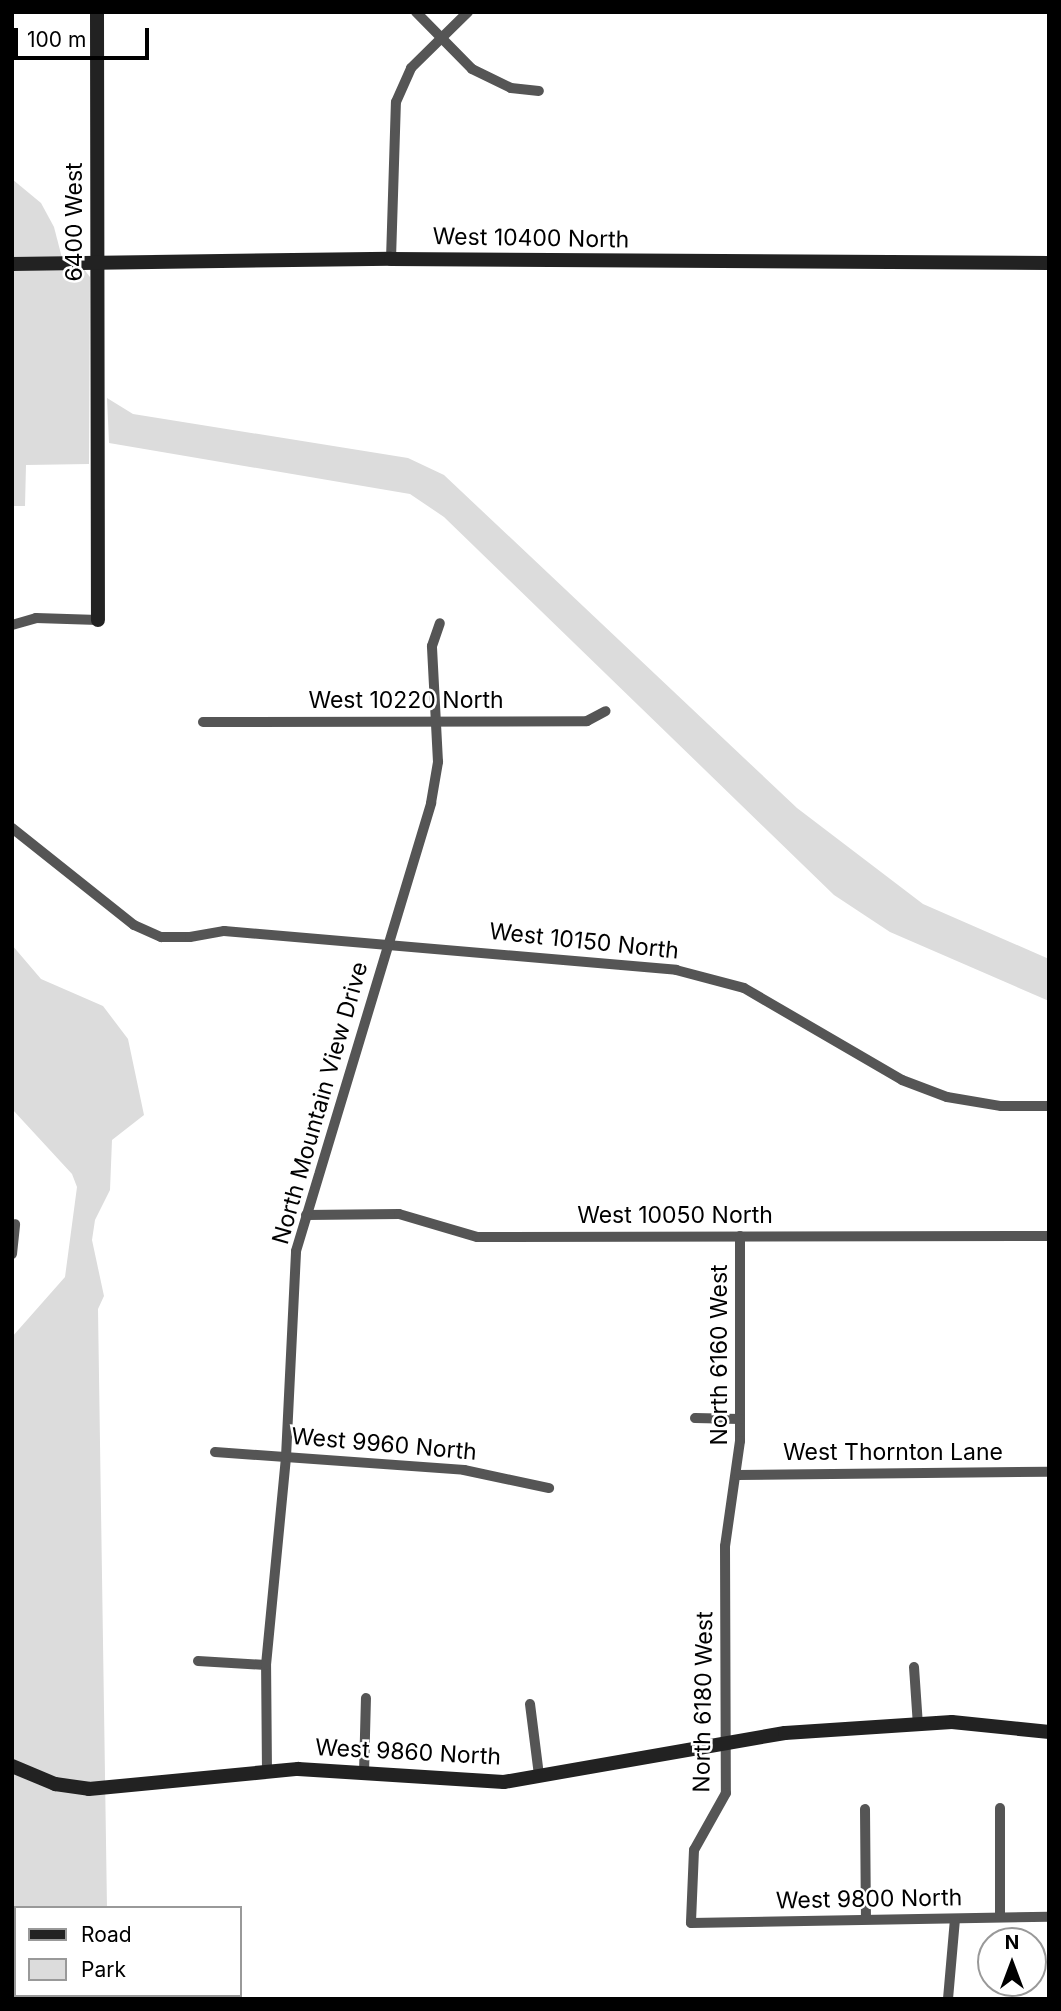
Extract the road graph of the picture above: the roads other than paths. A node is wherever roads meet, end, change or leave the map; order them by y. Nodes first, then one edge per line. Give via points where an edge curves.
1 (97, 12) edge
2 (416, 12) edge
3 (468, 12) edge
4 (444, 38) junction
5 (539, 91) dead end
6 (391, 258) junction
7 (1049, 263) edge
8 (12, 264) edge
9 (97, 265) junction
10 (98, 620) joint
11 (440, 623) dead end
12 (12, 625) edge
13 (606, 711) dead end
14 (435, 720) junction
15 (203, 722) dead end
16 (12, 828) edge
17 (388, 942) junction
18 (1049, 1105) edge
19 (306, 1215) junction
20 (15, 1224) dead end
21 (740, 1236) junction
22 (1049, 1236) edge
23 (12, 1254) edge
24 (695, 1418) dead end
25 (740, 1419) junction
26 (215, 1452) dead end
27 (286, 1457) junction
28 (1049, 1472) edge
29 (737, 1475) junction
30 (549, 1488) dead end
31 (198, 1661) dead end
32 (266, 1665) junction
33 (914, 1667) dead end
34 (366, 1698) dead end
35 (530, 1704) dead end
36 (918, 1725) junction
37 (1049, 1732) edge
38 (727, 1741) junction
39 (12, 1766) edge
40 (267, 1772) junction
41 (364, 1773) junction
42 (539, 1775) junction
43 (1000, 1808) dead end
44 (865, 1809) dead end
45 (1000, 1917) junction
46 (1049, 1917) edge
47 (866, 1918) junction
48 (955, 1919) junction
49 (691, 1923) joint
50 (948, 1999) edge

1 - 9 street, 6400 West
2 - 4 street
3 - 4 street
4 - 5 street via 472,69 512,88
4 - 6 street via 411,68 396,102
6 - 7 street, West 10400 North
6 - 9 street, West 10400 North
8 - 9 street, West 10400 North
9 - 10 street, 6400 West
10 - 12 street via 36,618
11 - 14 street, North Mountain View Drive via 432,646
13 - 14 street, West 10220 North via 587,721
14 - 15 street, West 10220 North
14 - 17 street, North Mountain View Drive via 438,762 431,803
16 - 17 street, West 10150 North via 134,925 161,937 224,931
17 - 18 street, West 10150 North via 676,970 744,988 902,1080 947,1097 1001,1106
17 - 19 street, North Mountain View Drive
19 - 21 street, West 10050 North via 398,1214 477,1237
19 - 27 street, North Mountain View Drive via 296,1251
20 - 23 street
21 - 22 street, West 10050 North
21 - 25 street, North 6160 West
24 - 25 street
25 - 29 street, North 6160 West
26 - 27 street, West 9960 North
27 - 30 street, West 9960 North via 464,1470
27 - 32 street, North Mountain View Drive
28 - 29 street, West Thornton Lane
29 - 38 street, North 6180 West via 725,1546
31 - 32 street
32 - 40 street, North Mountain View Drive
33 - 36 street
34 - 41 street
35 - 42 street
36 - 37 street via 985,1722
36 - 38 street, West 9860 North
38 - 42 street, West 9860 North
38 - 49 street, North 6180 West via 726,1793 694,1850 690,1868
39 - 40 street, West 9860 North via 67,1787 125,1788
40 - 41 street, West 9860 North
41 - 42 street, West 9860 North via 504,1782
43 - 45 street
44 - 47 street
45 - 46 street, West 9800 North
45 - 48 street, West 9800 North
47 - 48 street, West 9800 North
47 - 49 street, West 9800 North
48 - 50 street

